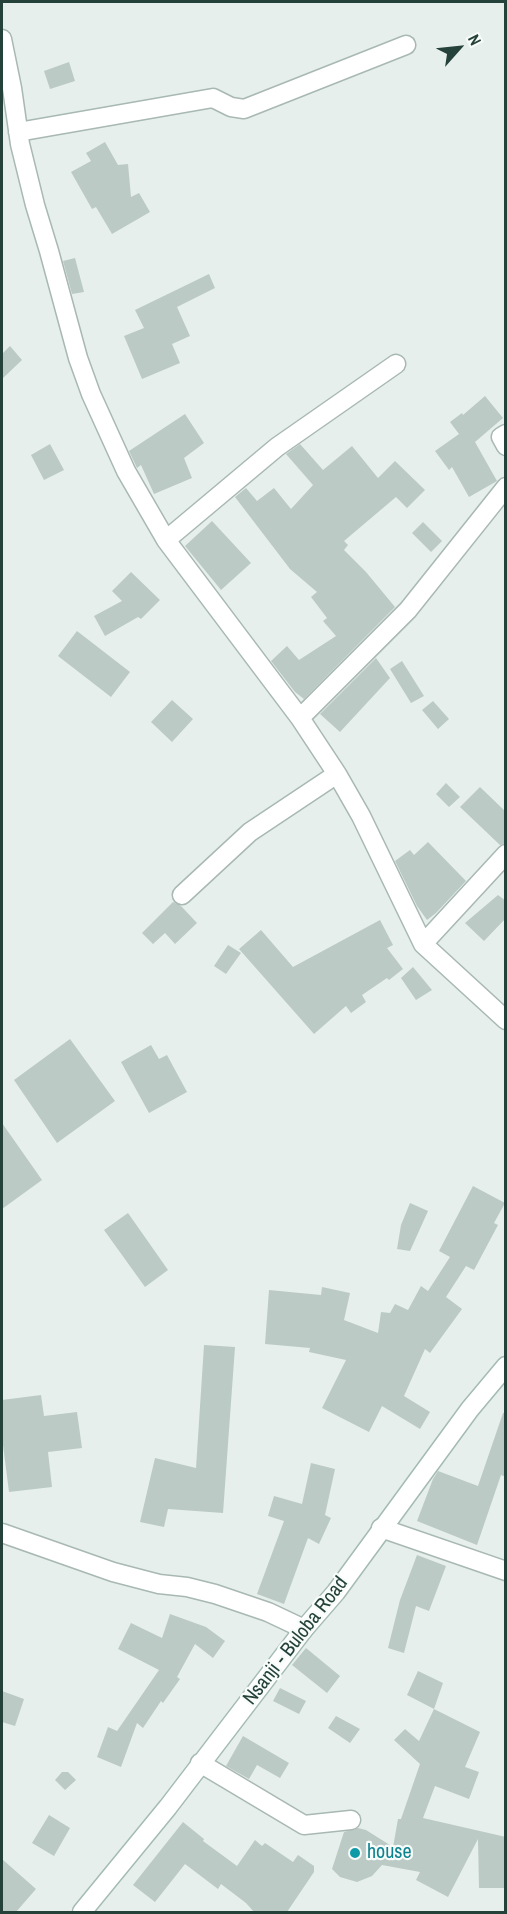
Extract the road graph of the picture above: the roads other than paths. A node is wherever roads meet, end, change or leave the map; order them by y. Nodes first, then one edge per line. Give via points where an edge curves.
1 (2, 39) edge
2 (406, 45) dead end
3 (7, 89) edge
4 (18, 132) junction
5 (396, 364) dead end
6 (506, 434) edge
7 (506, 446) edge
8 (506, 487) edge
9 (166, 540) junction
10 (300, 718) junction
11 (337, 774) junction
12 (506, 854) edge
13 (182, 895) dead end
14 (423, 944) junction
15 (506, 1020) edge
16 (506, 1366) edge
17 (381, 1528) junction
18 (2, 1533) edge
19 (506, 1571) edge
20 (304, 1629) junction
21 (200, 1763) junction
22 (351, 1820) dead end
23 (82, 1912) edge

1 - 3 street
2 - 4 street via 244,109 213,98
3 - 4 street
4 - 9 street via 35,205 91,394 126,471
5 - 9 street via 277,447
6 - 7 street via 501,437
8 - 10 street via 408,610
9 - 10 street
10 - 11 street
11 - 13 street via 250,832
11 - 14 street
12 - 14 street
14 - 15 street
16 - 17 street, Nsanji - Buloba Road
17 - 19 street
17 - 20 street, Nsanji - Buloba Road via 336,1592
18 - 20 street via 113,1572 215,1594
20 - 21 street, Nsanji - Buloba Road
21 - 22 street via 304,1825
21 - 23 street, Nsanji - Buloba Road

